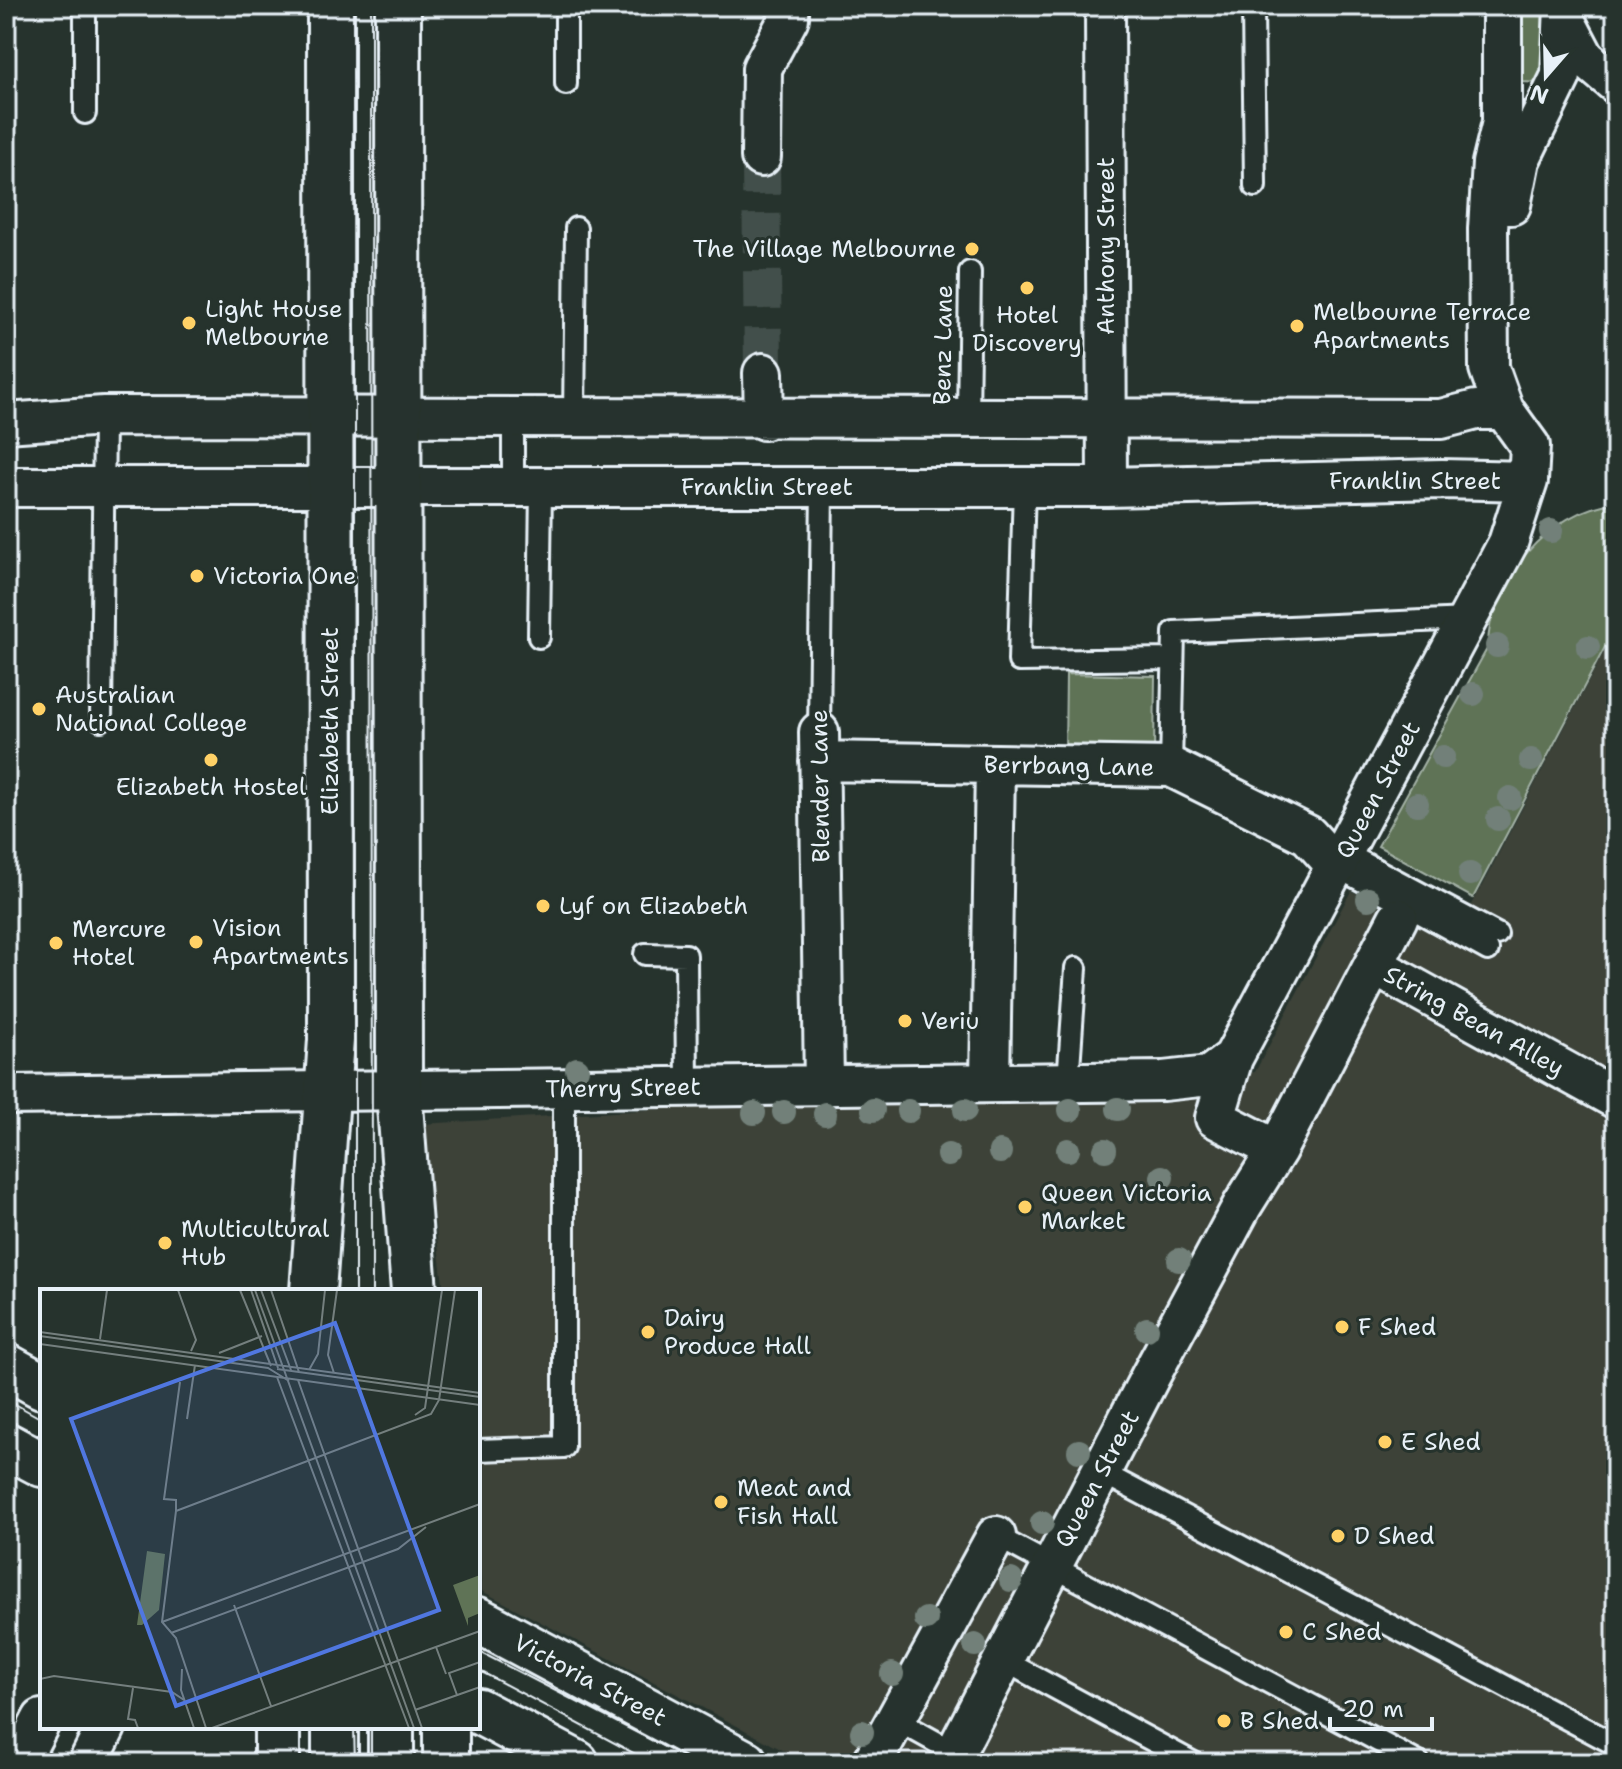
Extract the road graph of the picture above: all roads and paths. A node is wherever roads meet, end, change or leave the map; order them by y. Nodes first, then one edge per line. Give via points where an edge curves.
1 (85, 6) edge
2 (330, 6) edge
3 (398, 6) edge
4 (566, 6) edge
5 (789, 6) edge
6 (1105, 6) edge
7 (1253, 6) edge
8 (1502, 6) edge
9 (1564, 12) edge
10 (566, 84) dead end
11 (1616, 84) edge
12 (85, 113) dead end
13 (761, 157) tunnel mouth
14 (1255, 186) dead end
15 (576, 228) dead end
16 (970, 272) dead end
17 (763, 373) tunnel mouth
18 (1502, 404) junction
19 (104, 416) junction
20 (329, 419) junction
21 (398, 419) junction
22 (513, 419) junction
23 (968, 419) junction
24 (574, 420) junction
25 (764, 420) junction
26 (1106, 420) junction
27 (6, 423) edge
28 (1528, 481) junction
29 (1024, 486) junction
30 (6, 487) edge
31 (822, 487) junction
32 (1107, 487) junction
33 (103, 488) junction
34 (329, 488) junction
35 (396, 488) junction
36 (527, 488) junction
37 (1467, 619) junction
38 (539, 637) dead end
39 (1172, 659) junction
40 (101, 720) dead end
41 (819, 747) junction
42 (995, 765) junction
43 (1171, 767) junction
44 (1341, 860) junction
45 (1398, 918) dead end
46 (1493, 942) dead end
47 (645, 954) dead end
48 (1375, 966) junction
49 (1076, 968) dead end
50 (1233, 1058) junction
51 (1068, 1082) junction
52 (990, 1083) junction
53 (824, 1086) junction
54 (687, 1088) junction
55 (564, 1089) junction
56 (399, 1092) junction
57 (328, 1093) junction
58 (6, 1095) edge
59 (1616, 1099) edge
60 (1277, 1150) junction
61 (313, 1289) edge
62 (414, 1289) edge
63 (6, 1366) edge
64 (40, 1385) edge
65 (6, 1445) edge
66 (480, 1450) edge
67 (40, 1463) edge
68 (1101, 1472) junction
69 (996, 1536) joint
70 (1052, 1566) junction
71 (480, 1621) edge
72 (1003, 1660) junction
73 (480, 1712) edge
74 (898, 1721) junction
75 (40, 1723) edge
76 (105, 1729) edge
77 (277, 1729) edge
78 (335, 1729) edge
79 (391, 1729) edge
80 (446, 1729) edge
81 (1616, 1745) edge
82 (964, 1758) edge
83 (19, 1763) edge
84 (88, 1763) edge
85 (277, 1763) edge
86 (335, 1763) edge
87 (391, 1763) edge
88 (446, 1763) edge
89 (576, 1763) edge
90 (745, 1763) edge
91 (872, 1763) edge
92 (1194, 1763) edge
93 (1419, 1763) edge

1 - 12 lane
2 - 20 street, Elizabeth Street
3 - 21 street
4 - 10 lane
5 - 13 street via 789,18 762,68
6 - 26 street, Anthony Street
7 - 14 lane
8 - 18 street, Queen Street via 1502,122 1492,163 1488,229 1489,368
9 - 11 street via 1585,58
9 - 18 street via 1561,76 1524,150 1512,188
15 - 24 lane
16 - 23 lane, Benz Lane
17 - 25 street
18 - 26 street via 1441,419
18 - 28 street, Queen Street via 1530,446
19 - 20 street
19 - 27 street
19 - 33 lane
20 - 21 street
20 - 34 street, Elizabeth Street
21 - 22 street
21 - 35 street
22 - 24 street
22 - 36 lane
23 - 25 street
23 - 26 street
24 - 25 street
26 - 32 street, Anthony Street
28 - 32 street, Franklin Street
28 - 37 street, Queen Street via 1508,543
29 - 31 street, Franklin Street
29 - 32 street, Franklin Street
29 - 39 lane via 1019,661
30 - 33 street, Franklin Street
31 - 36 street, Franklin Street
31 - 41 lane, Blender Lane
33 - 34 street, Franklin Street
33 - 40 lane
34 - 35 street, Franklin Street
34 - 57 street, Elizabeth Street
35 - 36 street, Franklin Street
35 - 56 street
36 - 38 lane
37 - 39 lane via 1174,632
37 - 44 street, Queen Street
39 - 43 lane
41 - 42 street, Berrbang Lane
41 - 53 street, Blender Lane
42 - 43 street, Berrbang Lane
42 - 52 street
43 - 44 street, Berrbang Lane via 1308,835
44 - 46 lane
44 - 50 street, Queen Street
45 - 48 street, Queen Street
47 - 54 lane via 686,955
48 - 59 street, String Bean Alley
48 - 60 street, Queen Street
49 - 51 lane
50 - 51 street, Therry Street via 1218,1072 1199,1079
50 - 60 street, Queen Street via 1215,1118
51 - 52 street, Therry Street
52 - 53 street, Therry Street
53 - 54 street, Therry Street
54 - 55 street, Therry Street
55 - 56 street, Therry Street
55 - 66 lane via 564,1447
56 - 57 street, Therry Street
56 - 62 street
57 - 58 street, Therry Street
57 - 61 street, Elizabeth Street
60 - 68 street, Queen Street
63 - 64 street
65 - 67 street
68 - 70 street, Queen Street
68 - 81 lane
69 - 70 lane
69 - 74 street
70 - 72 street, Queen Street
70 - 93 lane
71 - 90 street, Victoria Street
72 - 82 street, Queen Street
72 - 92 lane
73 - 89 street
74 - 82 lane, Queen Street
74 - 91 street
75 - 83 street
76 - 84 street
77 - 85 street
78 - 86 street
79 - 87 street
80 - 88 street

